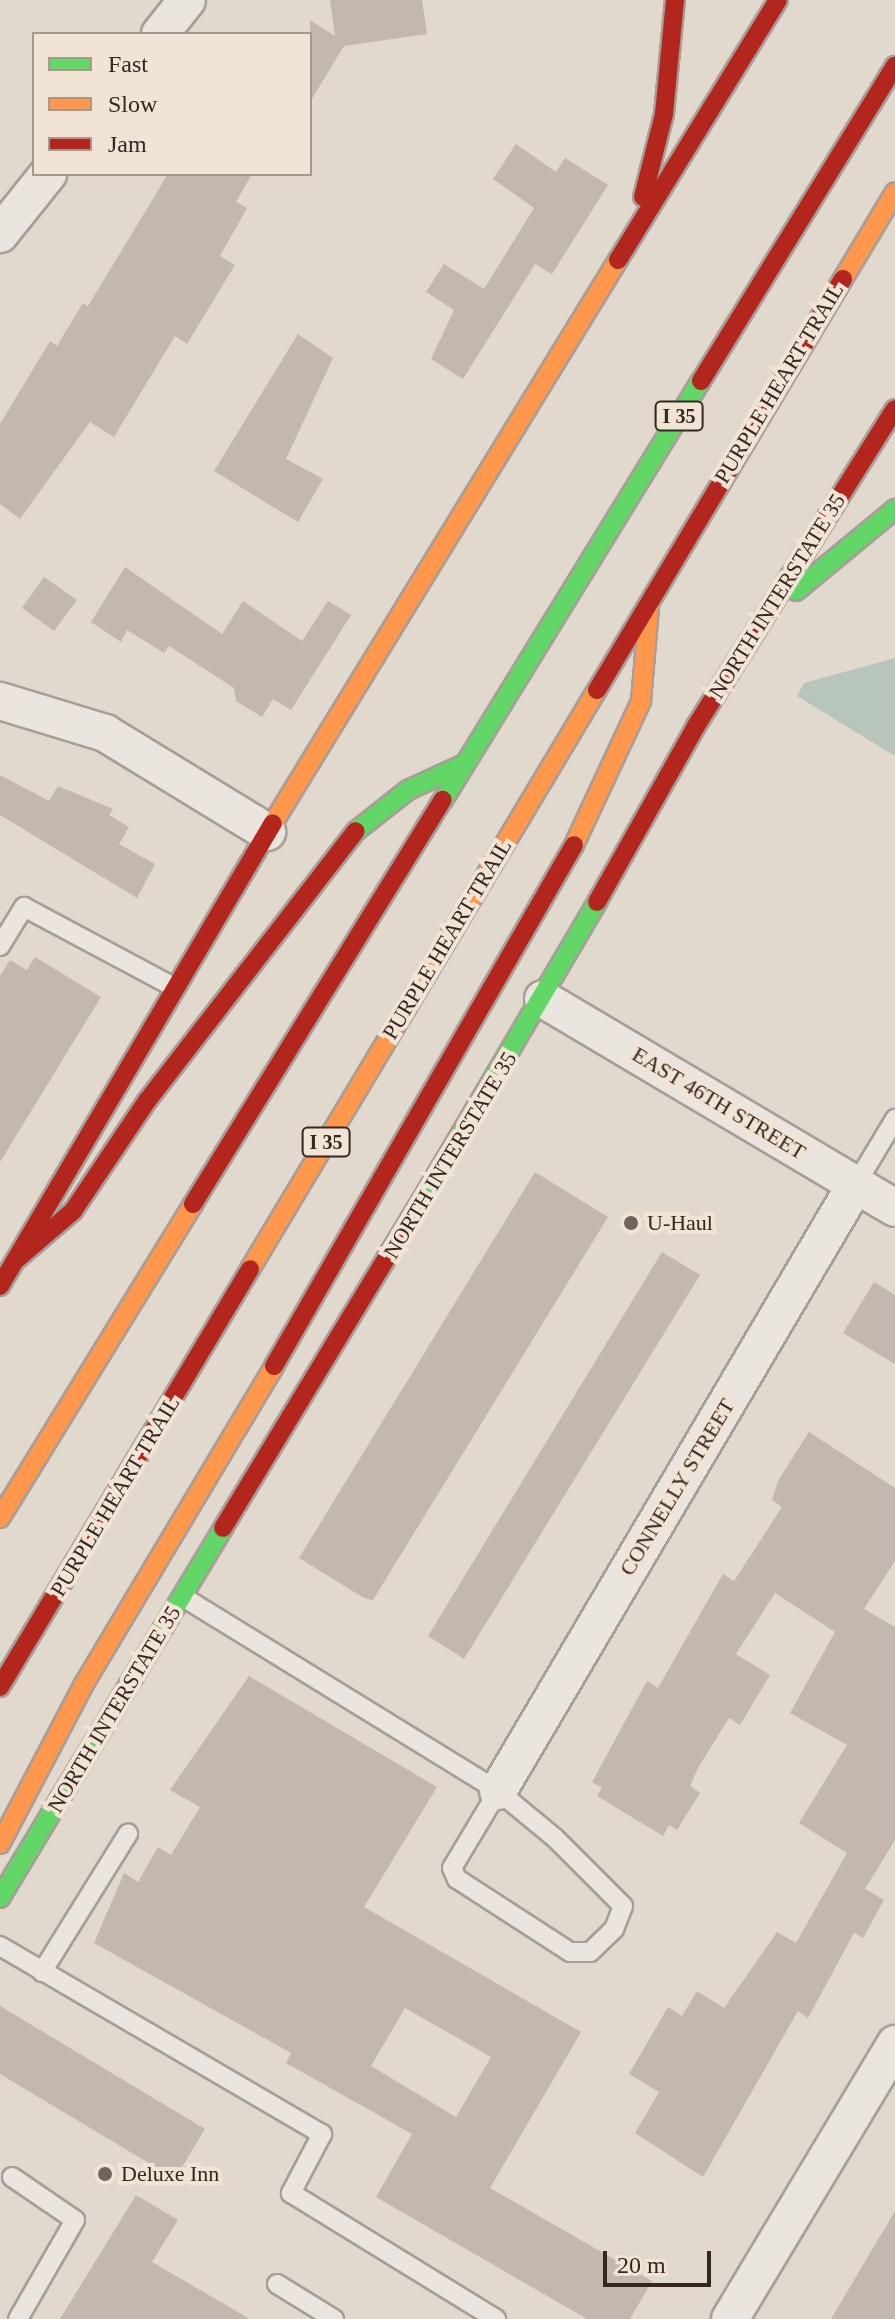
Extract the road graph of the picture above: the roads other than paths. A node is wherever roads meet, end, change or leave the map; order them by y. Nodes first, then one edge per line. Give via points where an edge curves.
1 (187, 0) edge
2 (675, 0) edge
3 (778, 0) edge
4 (162, 32) edge
5 (895, 66) edge
6 (46, 176) edge
7 (895, 192) edge
8 (0, 234) edge
9 (633, 238) junction
10 (895, 409) edge
11 (895, 509) edge
12 (650, 596) junction
13 (761, 622) junction
14 (0, 701) edge
15 (462, 765) junction
16 (267, 832) junction
17 (0, 946) edge
18 (174, 987) junction
19 (543, 999) junction
20 (895, 1119) edge
21 (856, 1184) junction
22 (895, 1208) edge
23 (16, 1260) junction
24 (0, 1286) edge
25 (0, 1518) edge
26 (183, 1597) junction
27 (0, 1687) edge
28 (498, 1791) junction
29 (128, 1834) dead end
30 (0, 1844) edge
31 (0, 1898) edge
32 (0, 1946) edge
33 (42, 1972) junction
34 (895, 2044) edge
35 (12, 2177) dead end
36 (277, 2284) dead end
37 (18, 2319) edge
38 (334, 2319) edge
39 (496, 2319) edge
40 (730, 2319) edge

1 - 4 street
2 - 9 main road via 664,114
3 - 9 main road
5 - 15 main road, I 35
6 - 8 street
7 - 12 main road, PURPLE HEART TRAIL / I 35
9 - 16 main road
10 - 13 main road, NORTH INTERSTATE 35
11 - 13 main road
12 - 27 main road, PURPLE HEART TRAIL / I 35
12 - 30 main road via 641,701 588,819 433,1099 84,1684
13 - 19 main road, NORTH INTERSTATE 35
14 - 16 street via 105,733
15 - 23 main road via 408,790 354,833 147,1101 73,1211
15 - 25 main road, I 35
16 - 18 main road
17 - 18 lane via 24,907
18 - 23 main road
19 - 21 street, EAST 46TH STREET
19 - 26 main road, NORTH INTERSTATE 35
20 - 21 lane
21 - 22 street, EAST 46TH STREET
21 - 28 street, CONNELLY STREET
23 - 24 main road
26 - 28 lane
26 - 31 main road, NORTH INTERSTATE 35
28 - 28 lane via 452,1868 457,1879 570,1952 590,1952 614,1929 623,1906 614,1890
29 - 33 lane
32 - 33 lane
33 - 39 lane via 322,2134 291,2193
34 - 40 street
35 - 37 lane via 75,2220
36 - 38 lane

